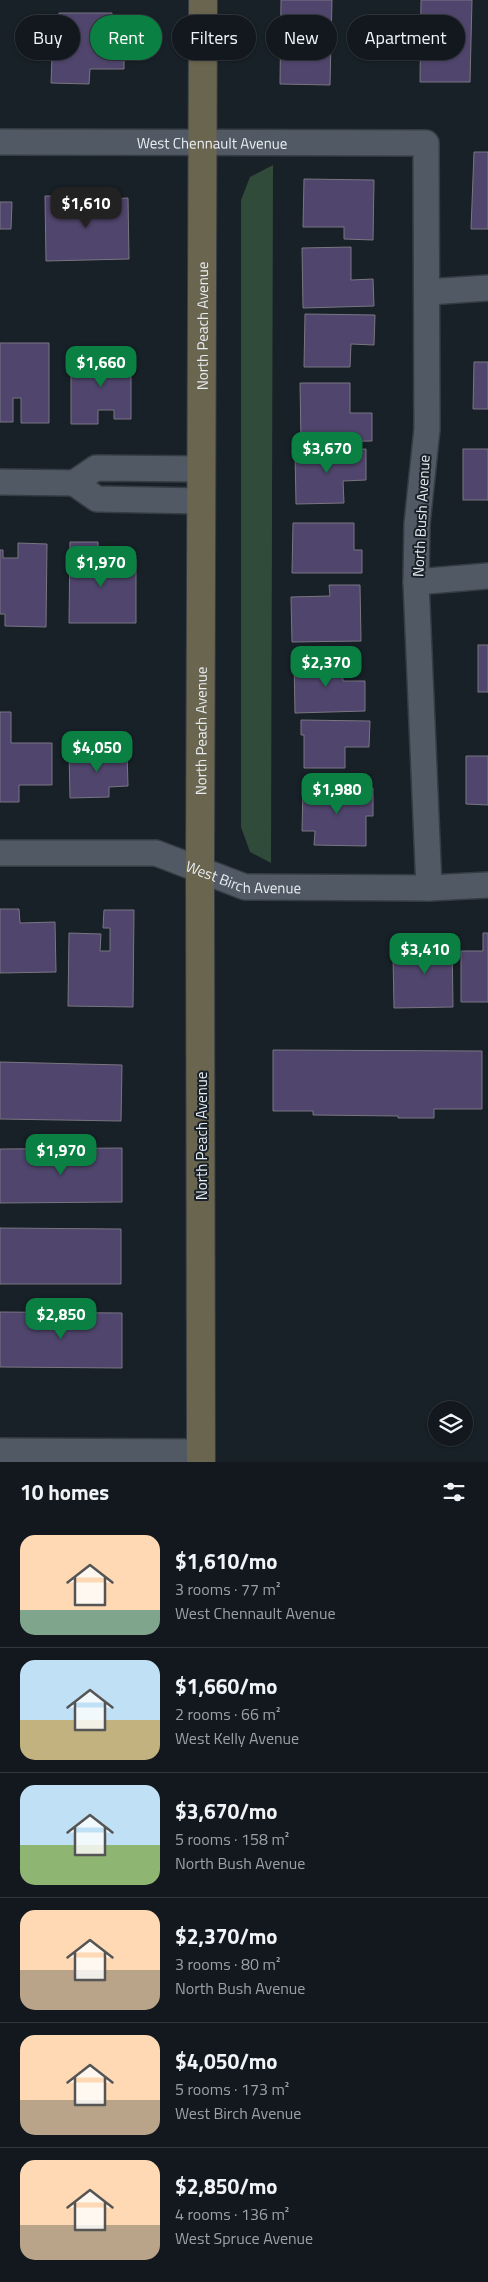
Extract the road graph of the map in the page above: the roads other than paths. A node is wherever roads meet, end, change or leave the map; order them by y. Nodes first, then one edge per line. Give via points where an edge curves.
1 (204, 0) edge
2 (0, 142) edge
3 (204, 142) junction
4 (426, 143) joint
5 (488, 288) edge
6 (428, 292) junction
7 (202, 469) junction
8 (0, 482) edge
9 (74, 483) junction
10 (202, 501) junction
11 (488, 576) edge
12 (416, 582) junction
13 (0, 853) edge
14 (200, 870) junction
15 (488, 885) edge
16 (429, 888) junction
17 (0, 1451) edge
18 (201, 1457) edge

1 - 3 street, North Peach Avenue
2 - 3 street, West Chennault Avenue
3 - 4 street, West Chennault Avenue
3 - 7 street, North Peach Avenue
4 - 6 street, North Bush Avenue
5 - 6 street
6 - 12 street, North Bush Avenue via 427,429 417,524
7 - 9 street via 96,468
7 - 10 street, North Peach Avenue
8 - 9 street
9 - 10 street via 97,499
10 - 14 street, North Peach Avenue
11 - 12 street
12 - 16 street, North Bush Avenue
13 - 14 street, West Birch Avenue via 156,853
14 - 16 street, West Birch Avenue via 245,887
14 - 18 street, North Peach Avenue
15 - 16 street, West Birch Avenue
17 - 18 street

